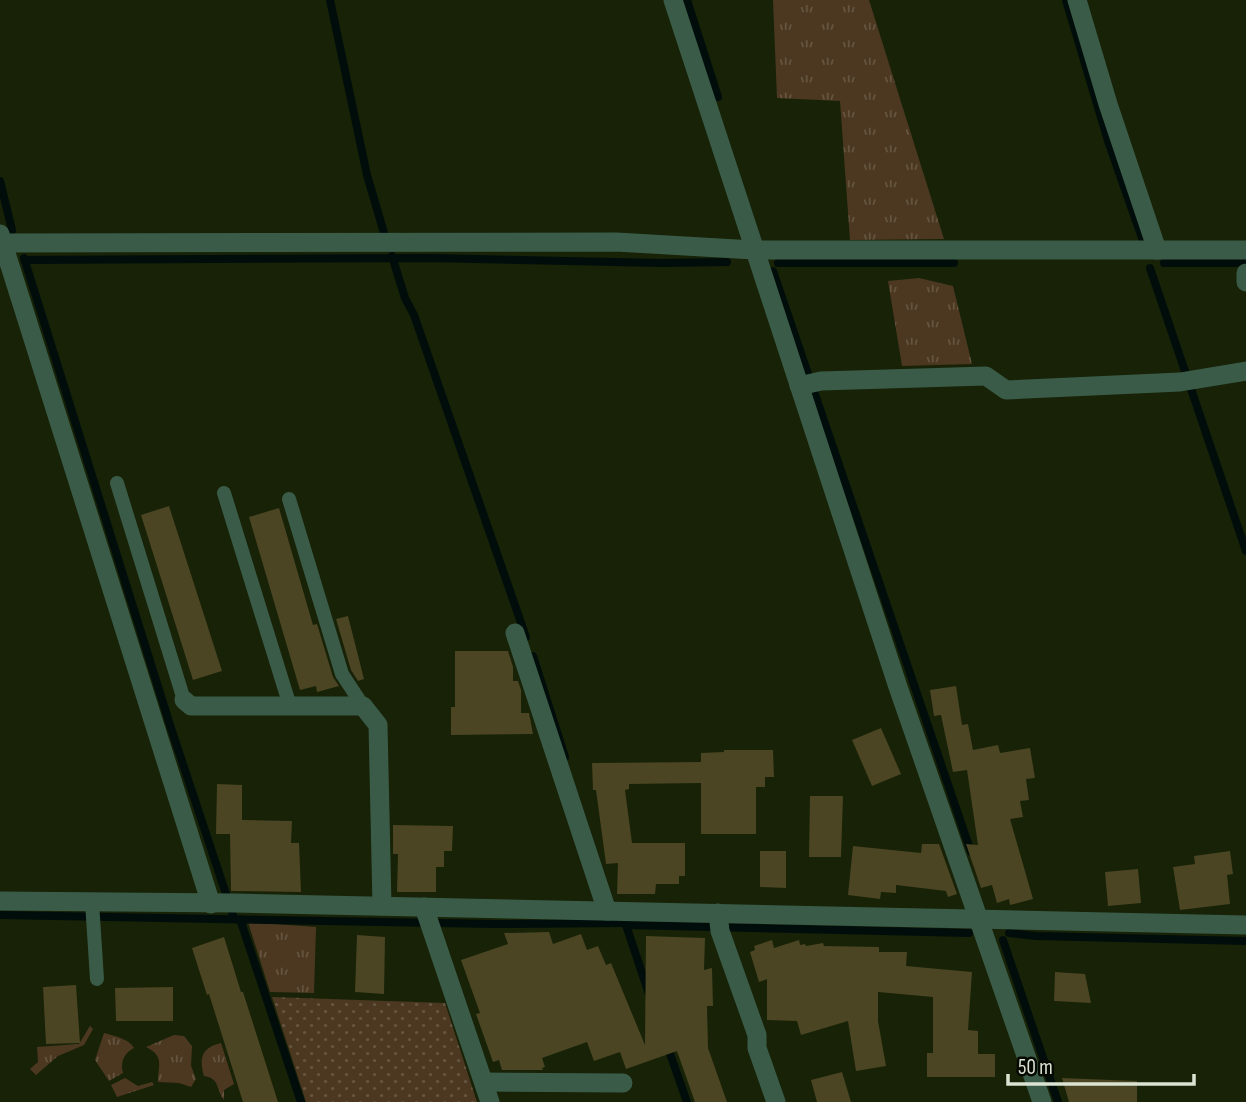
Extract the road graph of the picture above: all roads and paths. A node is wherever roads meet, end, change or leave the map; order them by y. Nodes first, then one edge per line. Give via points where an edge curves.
1 (673, 0) edge
2 (1077, 0) edge
3 (1, 240) edge
4 (754, 250) junction
5 (1157, 250) junction
6 (1246, 250) edge
7 (1246, 274) edge
8 (1246, 282) edge
9 (1246, 371) edge
10 (809, 384) junction
11 (117, 483) dead end
12 (224, 493) dead end
13 (289, 499) dead end
14 (515, 633) dead end
15 (184, 700) joint
16 (290, 706) junction
17 (363, 706) junction
18 (0, 901) edge
19 (223, 903) junction
20 (382, 906) junction
21 (92, 911) junction
22 (614, 911) junction
23 (427, 916) junction
24 (979, 918) junction
25 (719, 922) junction
26 (1246, 925) edge
27 (97, 979) dead end
28 (484, 1083) junction
29 (624, 1083) dead end
30 (490, 1102) edge
31 (776, 1102) edge
32 (1042, 1102) edge

1 - 4 street
2 - 5 street
3 - 4 street via 616,242
3 - 19 street
4 - 5 street
4 - 10 street
5 - 6 street
7 - 8 street
9 - 10 street via 1188,381 1006,390 986,376
10 - 24 street via 898,687
11 - 15 lane
12 - 16 lane
13 - 17 lane via 342,674
14 - 22 street
15 - 16 street via 191,706
16 - 17 street
17 - 20 street via 378,725
18 - 21 street
19 - 20 street
19 - 21 street
20 - 23 street
21 - 27 lane
22 - 23 street
22 - 25 street
23 - 28 street
24 - 25 street
24 - 26 street
24 - 32 street
25 - 31 street
28 - 29 street
28 - 30 street

